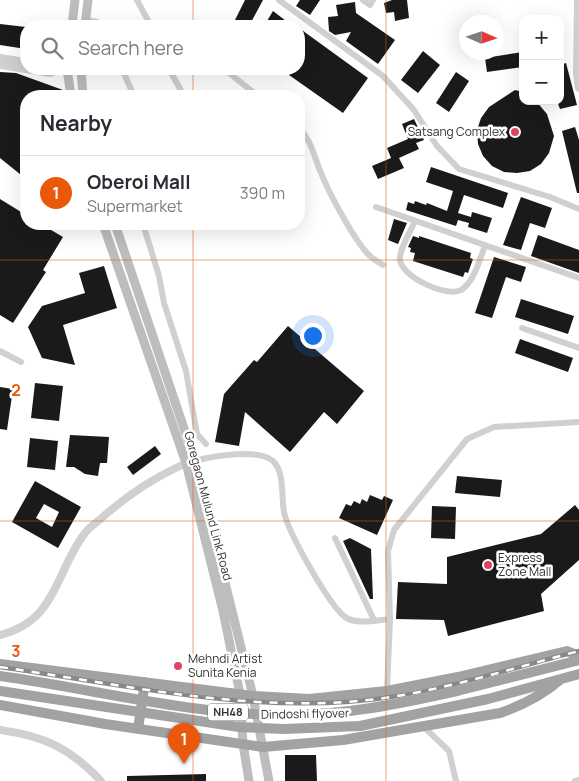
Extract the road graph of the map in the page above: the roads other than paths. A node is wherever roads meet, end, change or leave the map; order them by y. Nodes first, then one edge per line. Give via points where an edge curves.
1 (75, 0) edge
2 (88, 0) edge
3 (137, 0) edge
4 (279, 0) edge
5 (363, 0) edge
6 (373, 0) edge
7 (578, 0) edge
8 (73, 20) edge
9 (86, 20) edge
10 (148, 20) edge
11 (578, 46) edge
12 (0, 58) edge
13 (20, 61) edge
14 (0, 65) edge
15 (20, 67) edge
16 (64, 75) edge
17 (81, 75) edge
18 (125, 75) edge
19 (174, 75) edge
20 (232, 75) edge
21 (579, 88) edge
22 (69, 90) edge
23 (83, 90) edge
24 (131, 90) edge
25 (181, 90) edge
26 (250, 90) edge
27 (305, 134) edge
28 (376, 207) dead end
29 (579, 209) edge
30 (415, 221) junction
31 (104, 230) edge
32 (117, 230) edge
33 (145, 230) edge
34 (485, 246) junction
35 (383, 265) dead end
36 (579, 278) edge
37 (522, 328) dead end
38 (579, 348) edge
39 (0, 351) edge
40 (21, 362) dead end
41 (579, 422) edge
42 (206, 444) dead end
43 (196, 461) junction
44 (186, 463) junction
45 (335, 538) dead end
46 (390, 619) junction
47 (374, 620) junction
48 (0, 635) edge
49 (579, 656) edge
50 (579, 660) edge
51 (0, 664) edge
52 (579, 674) edge
53 (0, 676) edge
54 (561, 679) junction
55 (145, 682) junction
56 (0, 691) edge
57 (387, 691) junction
58 (240, 694) junction
59 (254, 696) junction
60 (0, 704) edge
61 (424, 727) junction
62 (138, 729) junction
63 (0, 730) edge
64 (243, 744) junction
65 (263, 747) junction
66 (579, 780) edge
67 (101, 781) edge
68 (249, 781) edge
69 (268, 781) edge
70 (456, 781) edge
71 (575, 781) edge

1 - 8 main road
2 - 9 main road
3 - 10 street
4 - 29 street via 383,76 414,110 437,146 459,168
5 - 6 street via 370,5
7 - 11 street
11 - 21 street
12 - 13 street
14 - 15 street
16 - 22 main road
17 - 23 main road
18 - 24 street
19 - 25 street
20 - 26 street
27 - 35 street via 320,172 348,224 370,256
28 - 30 street
30 - 34 street
30 - 34 street via 400,258 402,268 433,287 449,292 461,290 468,284
31 - 44 main road, Goregaon Mulund Link Road
32 - 43 main road, Goregaon Mulund Link Road
33 - 42 street via 186,371 197,434
34 - 36 street
37 - 38 street
39 - 40 street
41 - 46 street via 494,427 467,438 394,530 388,551
43 - 47 street via 231,455 264,456 272,460 280,473 288,527 310,567 344,617
43 - 59 main road, Goregaon Mulund Link Road
44 - 48 street via 131,492 86,532 48,604 34,620
44 - 58 main road, Goregaon Mulund Link Road via 224,611
45 - 47 street
46 - 47 street
46 - 57 street
49 - 57 highway via 567,651 458,678
50 - 53 highway, Dindoshi flyover / NH48, bridge via 386,707 281,715 190,708
51 - 55 highway
52 - 54 highway, NH48
54 - 56 highway, Dindoshi flyover / NH48, bridge via 360,726 284,729 219,724
54 - 61 highway via 522,706
55 - 58 highway
55 - 62 highway
57 - 59 highway via 309,699
58 - 59 highway
58 - 64 main road, Goregaon Mulund Link Road
59 - 65 main road, Goregaon Mulund Link Road
60 - 62 highway
61 - 65 highway via 343,740
61 - 70 street via 449,751
62 - 64 highway
63 - 67 street via 30,734 61,748 84,763
64 - 65 highway
64 - 68 main road, Goregaon Mulund Link Road
65 - 69 main road, Goregaon Mulund Link Road
66 - 71 street

